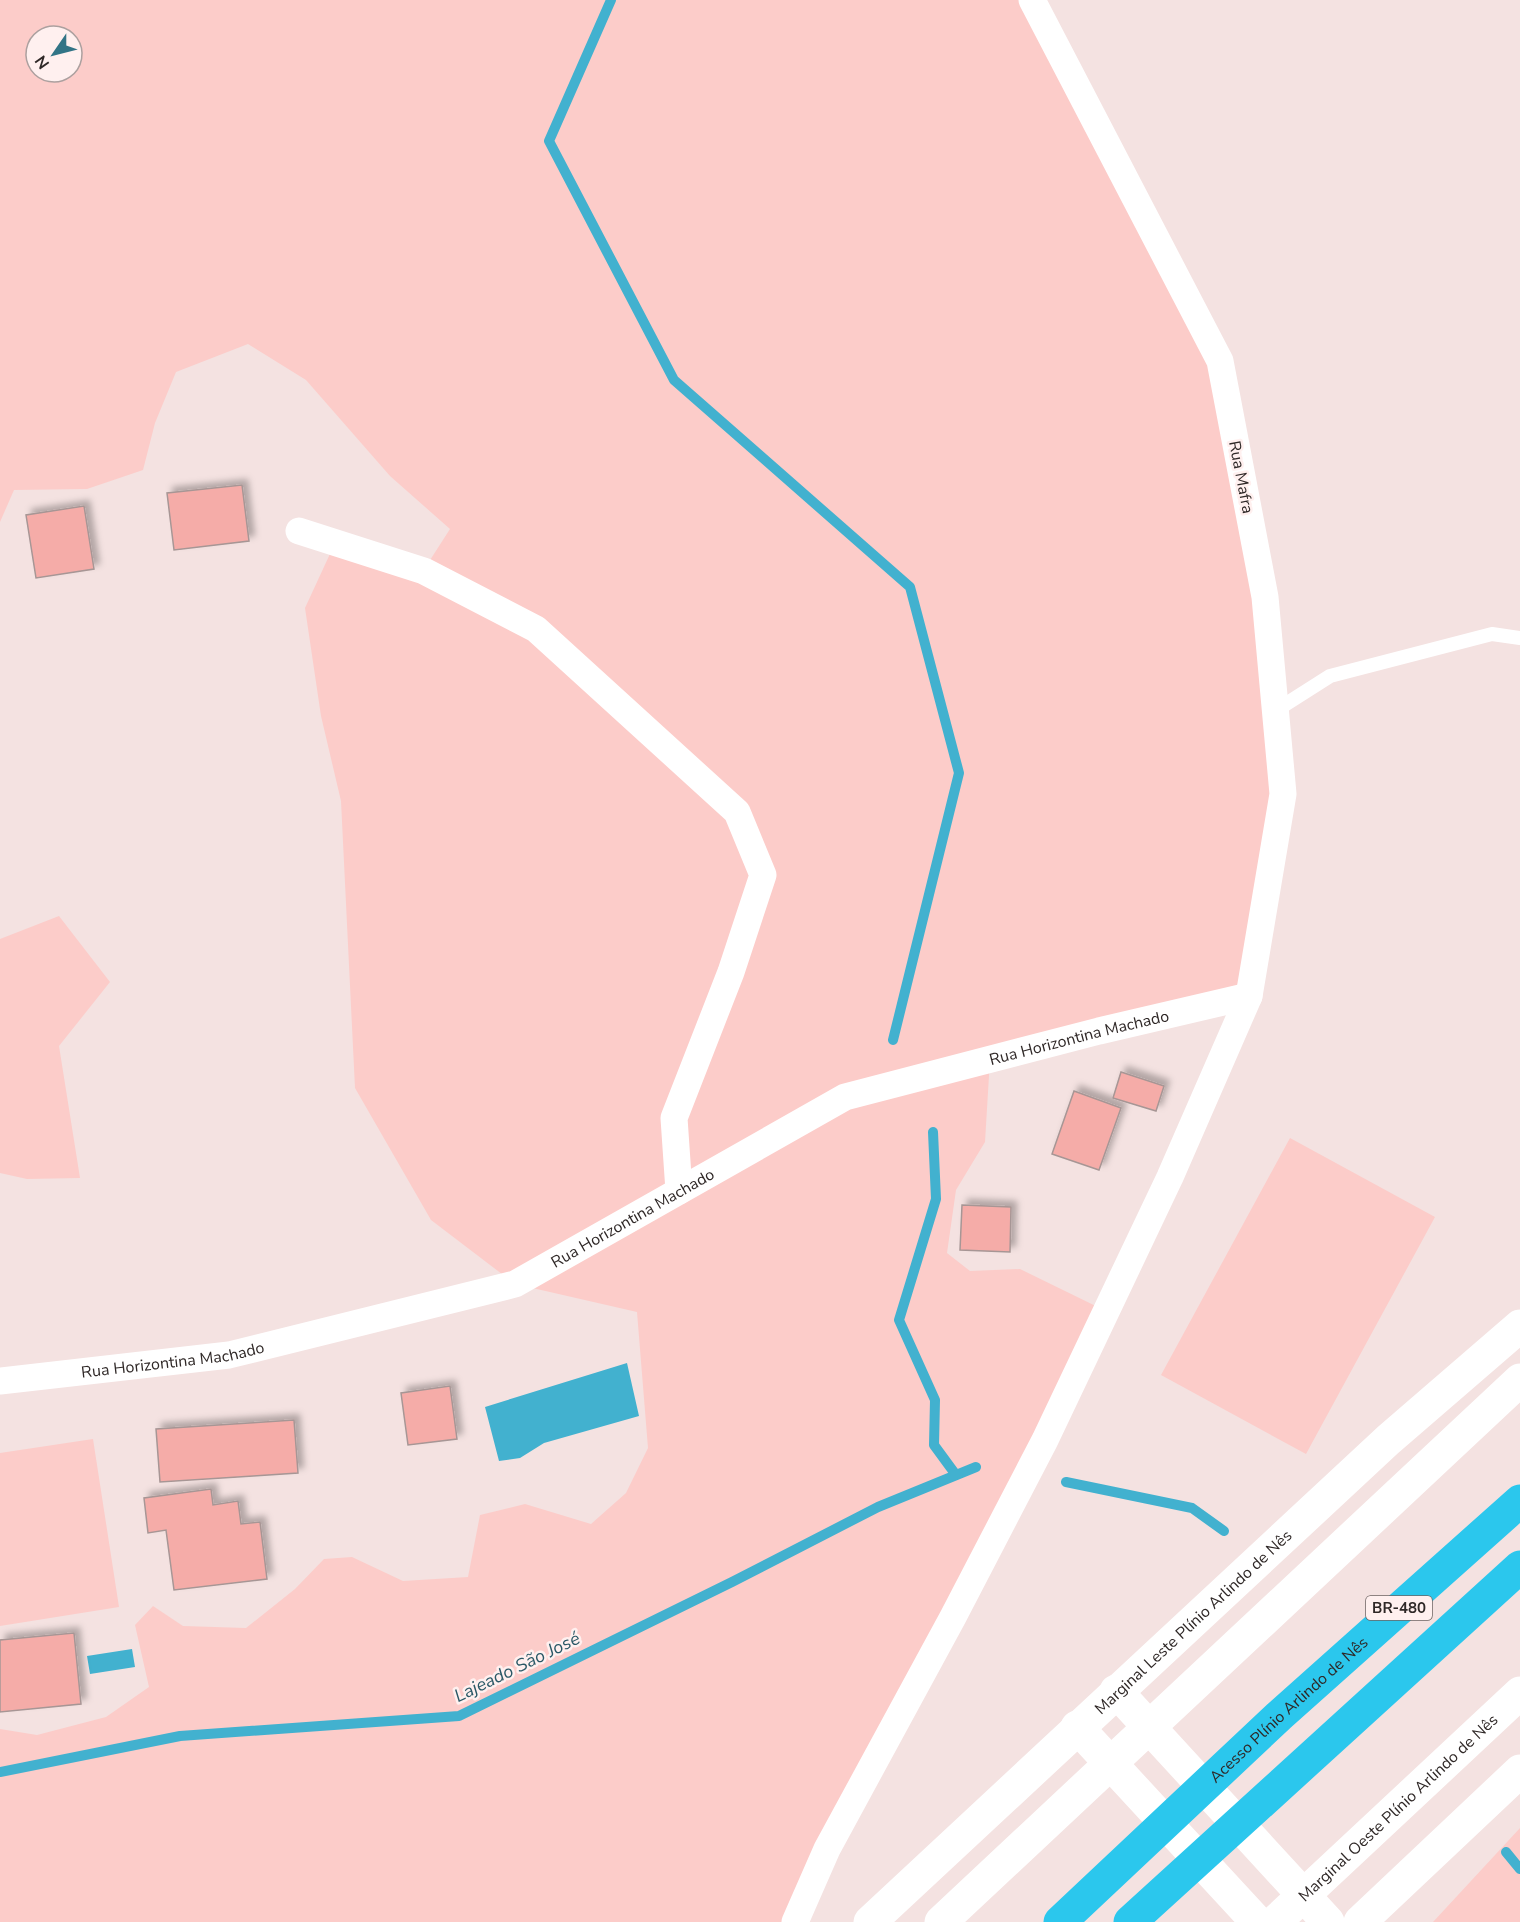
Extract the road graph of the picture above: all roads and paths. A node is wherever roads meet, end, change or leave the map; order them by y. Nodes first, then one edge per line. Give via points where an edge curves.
1 (1032, 0) edge
2 (299, 531) dead end
3 (1520, 638) edge
4 (1275, 711) junction
5 (1249, 996) junction
6 (679, 1191) junction
7 (1520, 1326) edge
8 (1520, 1380) edge
9 (0, 1381) edge
10 (1520, 1501) edge
11 (1520, 1567) edge
12 (1116, 1691) junction
13 (1520, 1693) edge
14 (1077, 1727) junction
15 (1150, 1728) junction
16 (1110, 1763) junction
17 (1520, 1771) edge
18 (1304, 1894) junction
19 (1135, 1917) edge
20 (795, 1922) edge
21 (870, 1922) edge
22 (941, 1922) edge
23 (1060, 1922) edge
24 (1257, 1922) edge
25 (1275, 1922) edge
26 (1328, 1922) edge
27 (1360, 1922) edge

1 - 4 street, Rua Mafra via 1220,361 1264,597
2 - 6 street via 424,572 536,629 737,812 763,875 731,972 674,1118
3 - 4 lane via 1492,634 1330,676
4 - 5 street, Rua Mafra via 1283,794
5 - 6 street, Rua Horizontina Machado via 845,1097
5 - 20 street, Rua Mafra via 1098,1333 953,1617 827,1848
6 - 9 street, Rua Horizontina Machado via 515,1284 229,1355
7 - 12 main road, Marginal Leste Plínio Arlindo de Nês via 1389,1440
8 - 15 main road
10 - 23 highway, Acesso Plínio Arlindo de Nês / BR-480 via 1279,1716
11 - 19 highway, BR-480
12 - 14 main road, Marginal Leste Plínio Arlindo de Nês
12 - 15 main road
13 - 18 main road, Marginal Oeste Plínio Arlindo de Nês
14 - 16 main road
14 - 21 main road, Marginal Leste Plínio Arlindo de Nês
15 - 16 main road
15 - 18 main road
16 - 22 main road
16 - 24 main road
17 - 27 main road
18 - 25 main road, Marginal Oeste Plínio Arlindo de Nês
18 - 26 main road

